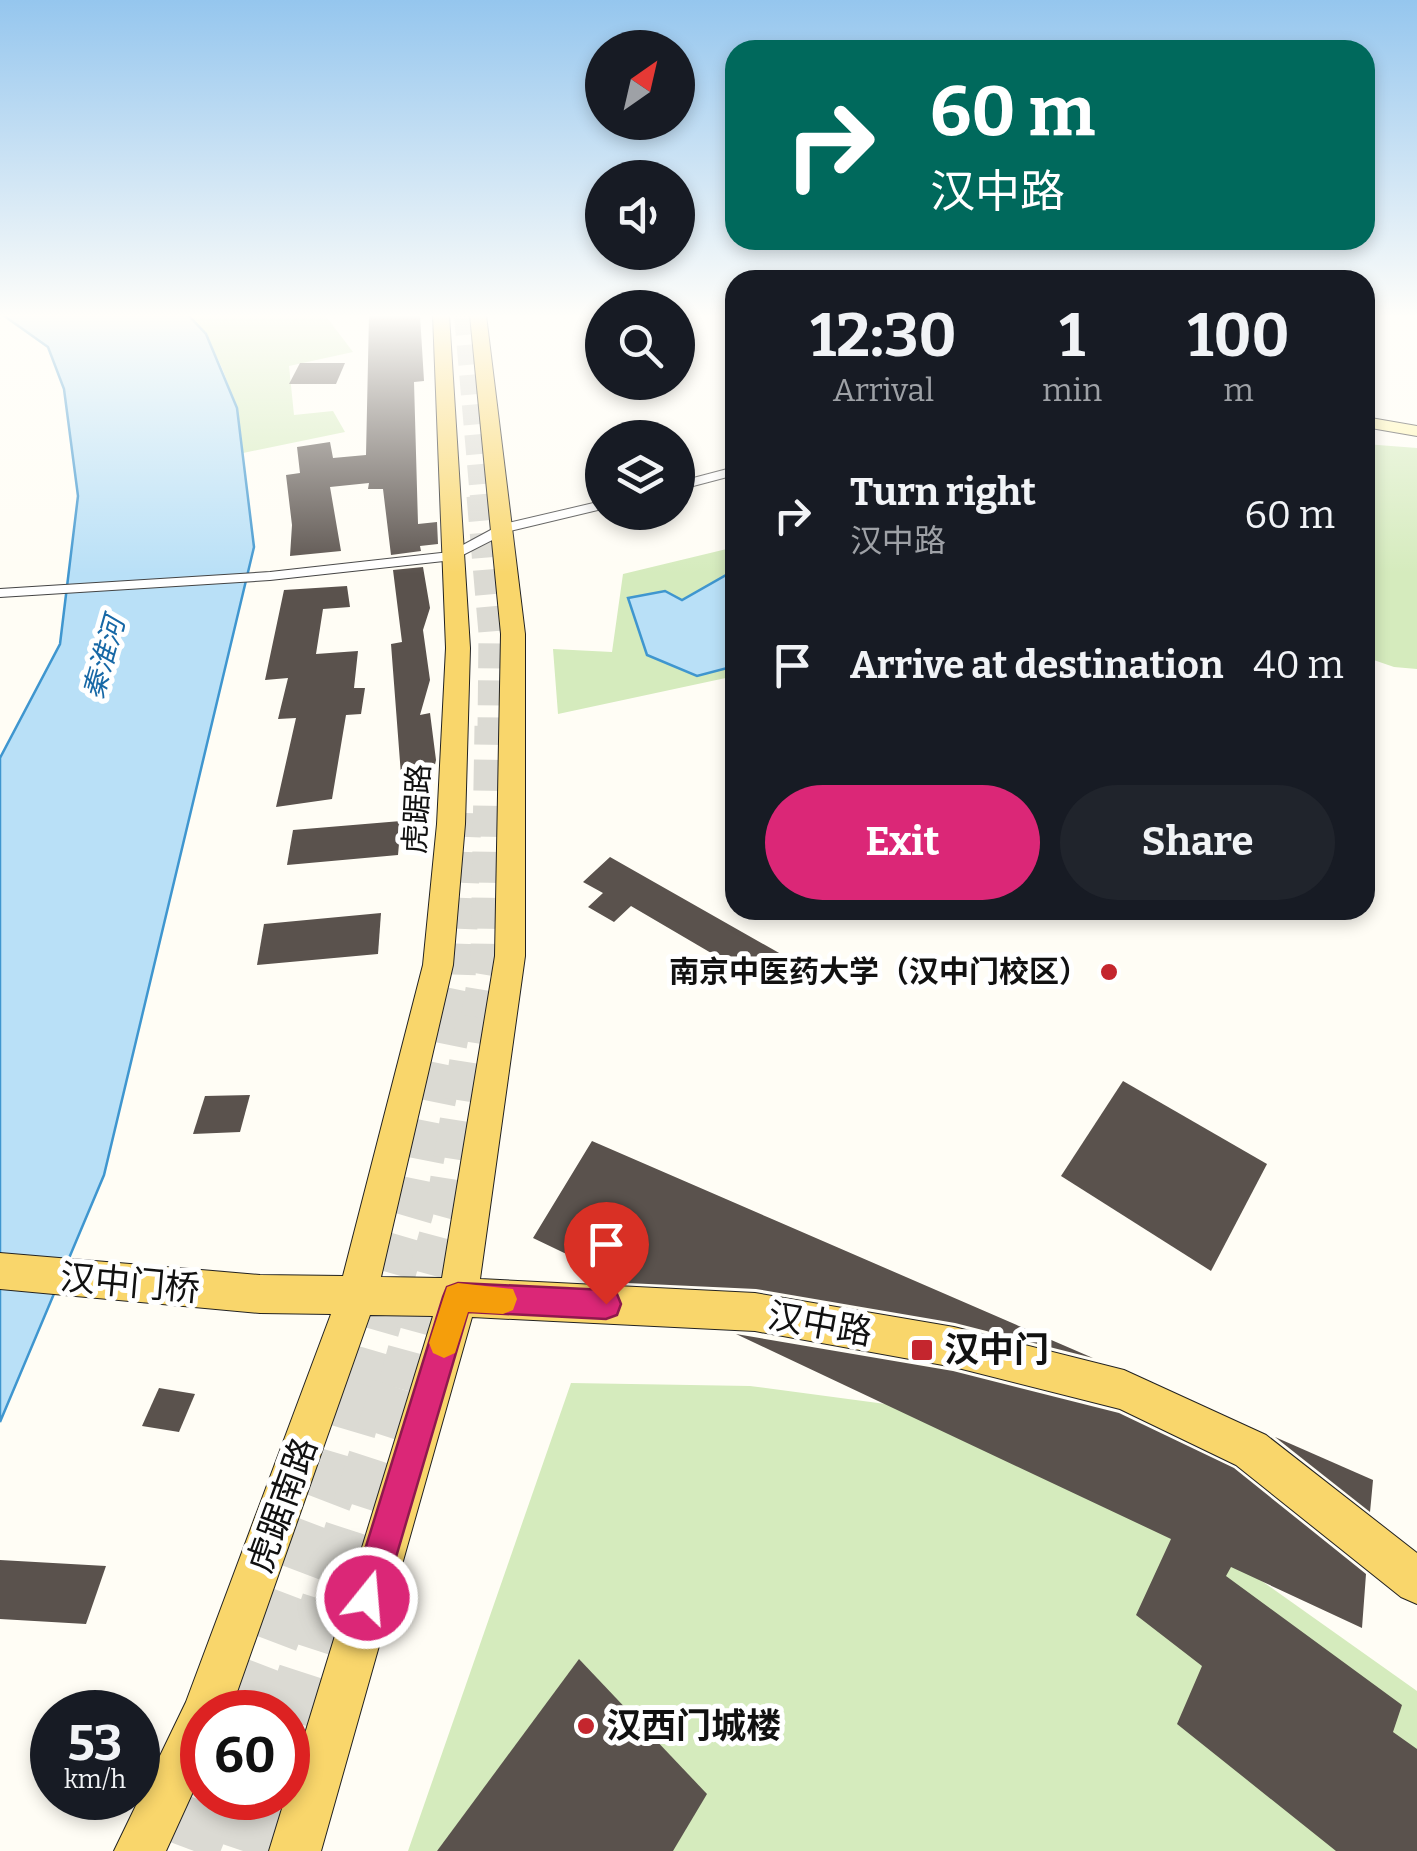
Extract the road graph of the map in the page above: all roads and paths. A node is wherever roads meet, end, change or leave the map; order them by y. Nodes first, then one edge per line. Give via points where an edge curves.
1 (445, 401) edge
2 (486, 401) edge
3 (1375, 424) edge
4 (1417, 431) edge
5 (725, 474) edge
6 (695, 482) edge
7 (585, 509) edge
8 (505, 528) junction
9 (453, 556) junction
10 (0, 593) edge
11 (0, 1271) edge
12 (357, 1297) junction
13 (458, 1297) junction
14 (1417, 1581) edge
15 (214, 1690) edge
16 (180, 1766) edge
17 (140, 1851) edge
18 (295, 1851) edge

1 - 9 main road, 虎踞路
2 - 8 main road
3 - 4 main road
5 - 6 street
7 - 8 street
8 - 9 street
8 - 13 main road via 513,634 510,956
9 - 10 street via 270,576
9 - 12 main road, 虎踞路 via 458,648 438,965
11 - 12 main road, 汉中门桥
12 - 13 main road, 汉中路
12 - 15 main road, 虎踞南路
13 - 14 main road, 汉中路 via 755,1312 954,1347 1124,1390 1251,1450
13 - 18 main road
16 - 17 main road

